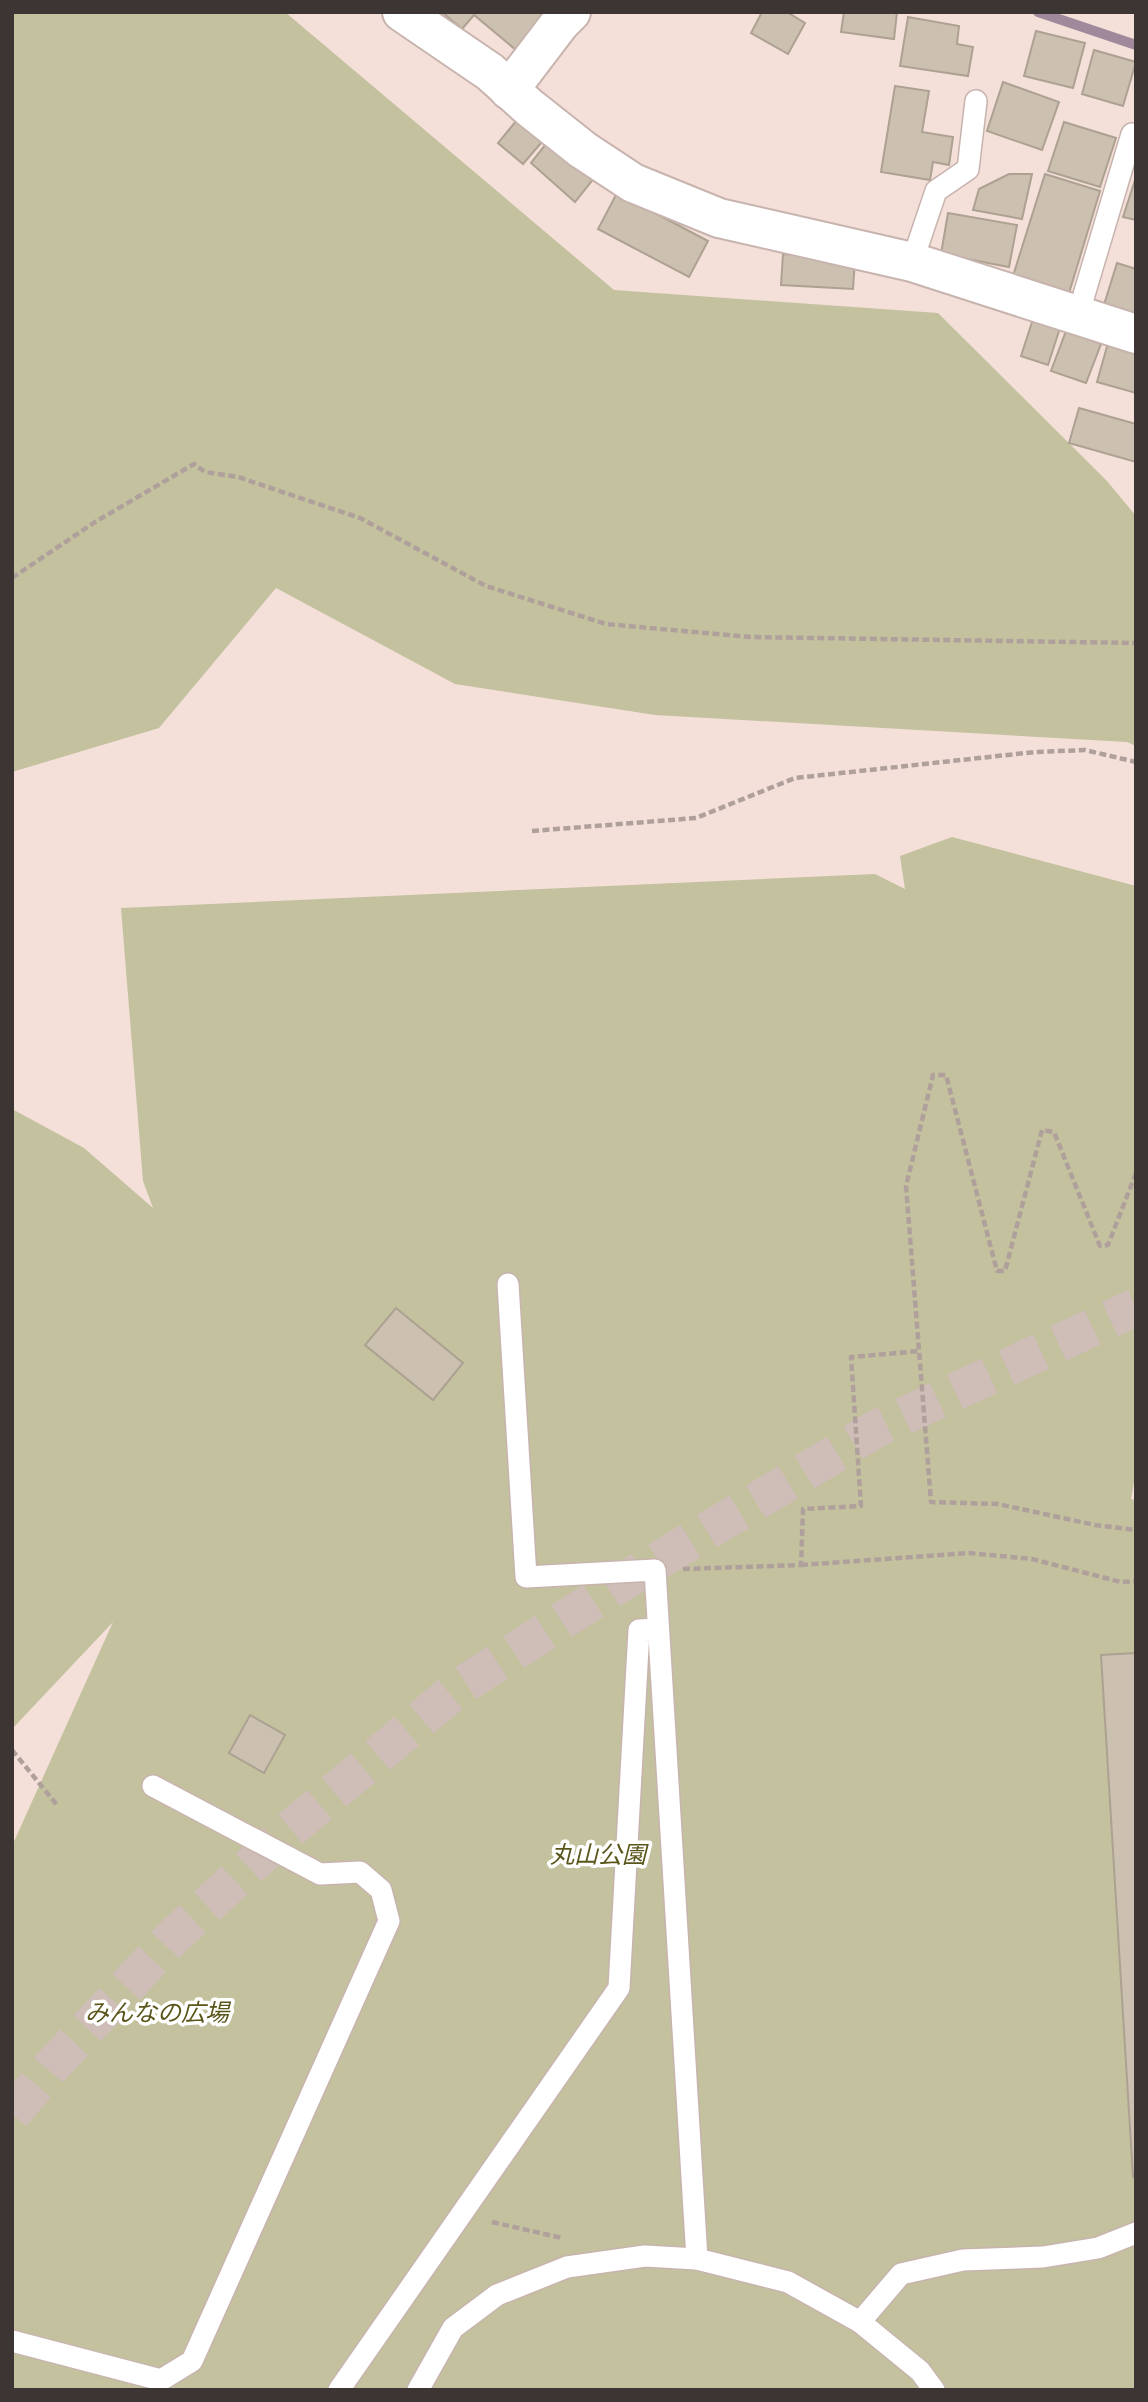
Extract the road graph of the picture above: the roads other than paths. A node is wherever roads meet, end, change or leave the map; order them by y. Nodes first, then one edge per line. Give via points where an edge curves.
1 (402, 12) edge
2 (571, 12) edge
3 (509, 90) junction
4 (976, 101) dead end
5 (1132, 134) dead end
6 (912, 262) junction
7 (1078, 315) junction
8 (1136, 334) edge
9 (508, 1284) dead end
10 (658, 1629) junction
11 (153, 1786) dead end
12 (1136, 2233) edge
13 (697, 2259) junction
14 (860, 2322) junction
15 (12, 2342) edge
16 (339, 2390) edge
17 (418, 2390) edge
18 (934, 2390) edge

1 - 3 street
2 - 3 street
3 - 6 street via 583,150 633,183 719,218
4 - 6 lane via 968,169 936,191
5 - 7 lane
6 - 7 street
7 - 8 street
9 - 10 lane via 526,1577 655,1570
10 - 13 lane
10 - 16 lane via 639,1630 619,1987
11 - 15 lane via 320,1874 360,1872 381,1890 389,1921 192,2361 161,2380
12 - 14 lane via 1098,2248 1043,2257 963,2260 901,2274
13 - 14 lane via 788,2282
13 - 17 lane via 645,2256 566,2267 498,2295 453,2328
14 - 18 lane via 920,2371

